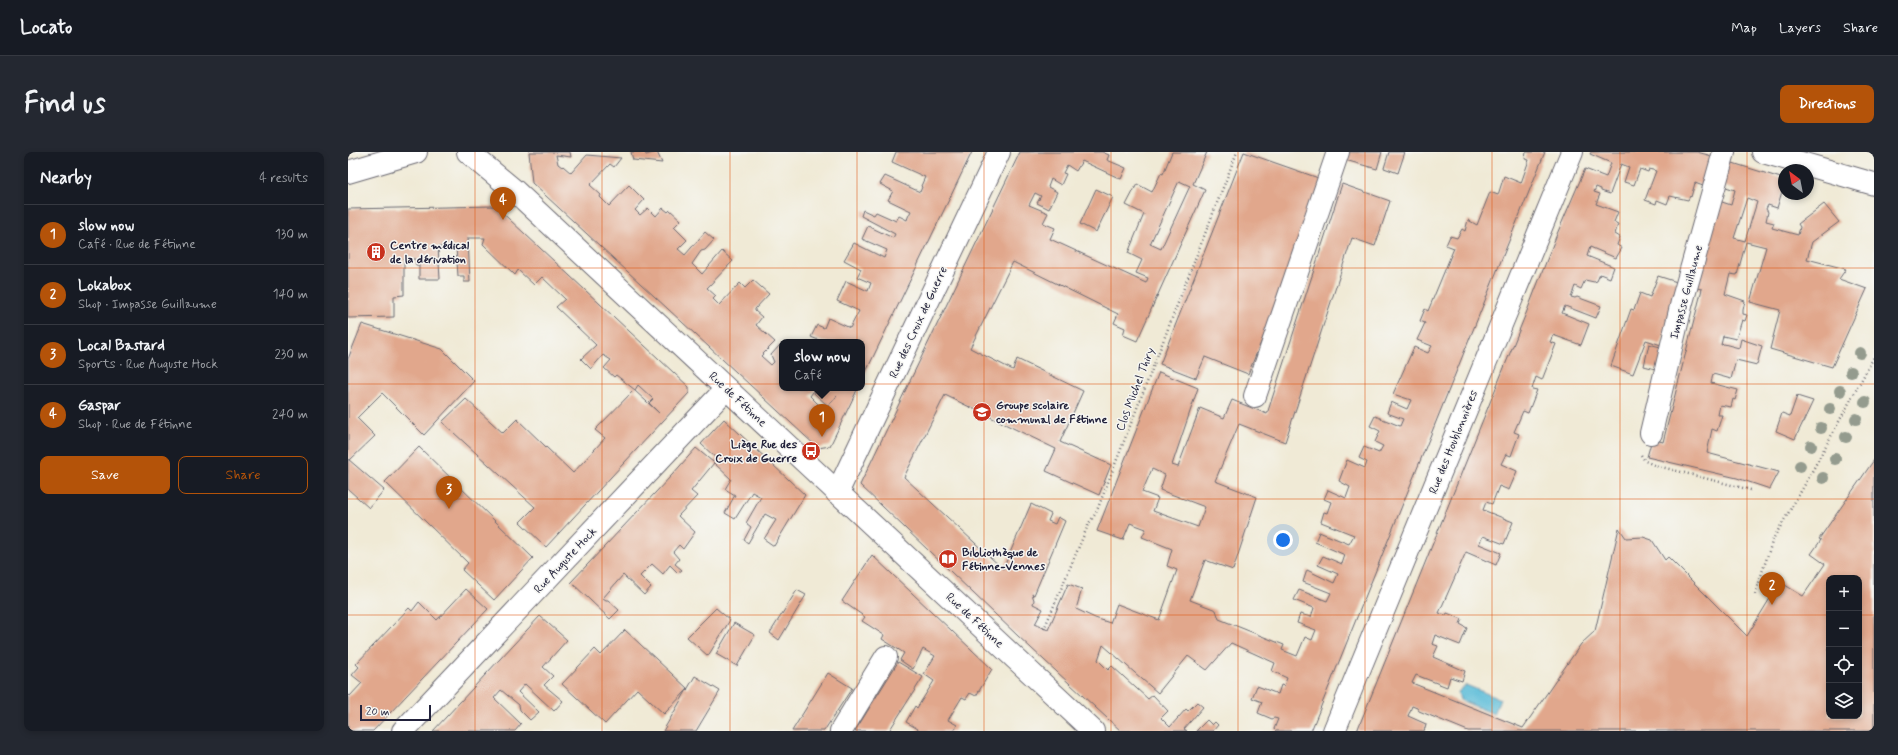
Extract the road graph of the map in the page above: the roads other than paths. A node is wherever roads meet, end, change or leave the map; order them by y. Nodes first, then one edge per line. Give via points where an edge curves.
1 (416, 152) edge
2 (468, 152) edge
3 (999, 152) edge
4 (1338, 152) edge
5 (1572, 152) edge
6 (1724, 152) edge
7 (1763, 152) edge
8 (348, 172) edge
9 (1874, 187) edge
10 (726, 389) junction
11 (1255, 396) dead end
12 (1651, 433) road end
13 (837, 493) junction
14 (886, 657) dead end
15 (403, 731) edge
16 (841, 731) edge
17 (1092, 731) edge
18 (1334, 731) edge

1 - 8 street
2 - 10 street, Rue de Fétinne via 515,191
3 - 13 street, Rue des Croix de Guerre
4 - 11 street
5 - 18 street, Rue des Houblonnières
6 - 12 street, Impasse Guillaume via 1682,302
7 - 9 street
10 - 13 street, Rue de Fétinne
10 - 15 street, Rue Auguste Hock
13 - 17 street, Rue de Fétinne
14 - 16 street

